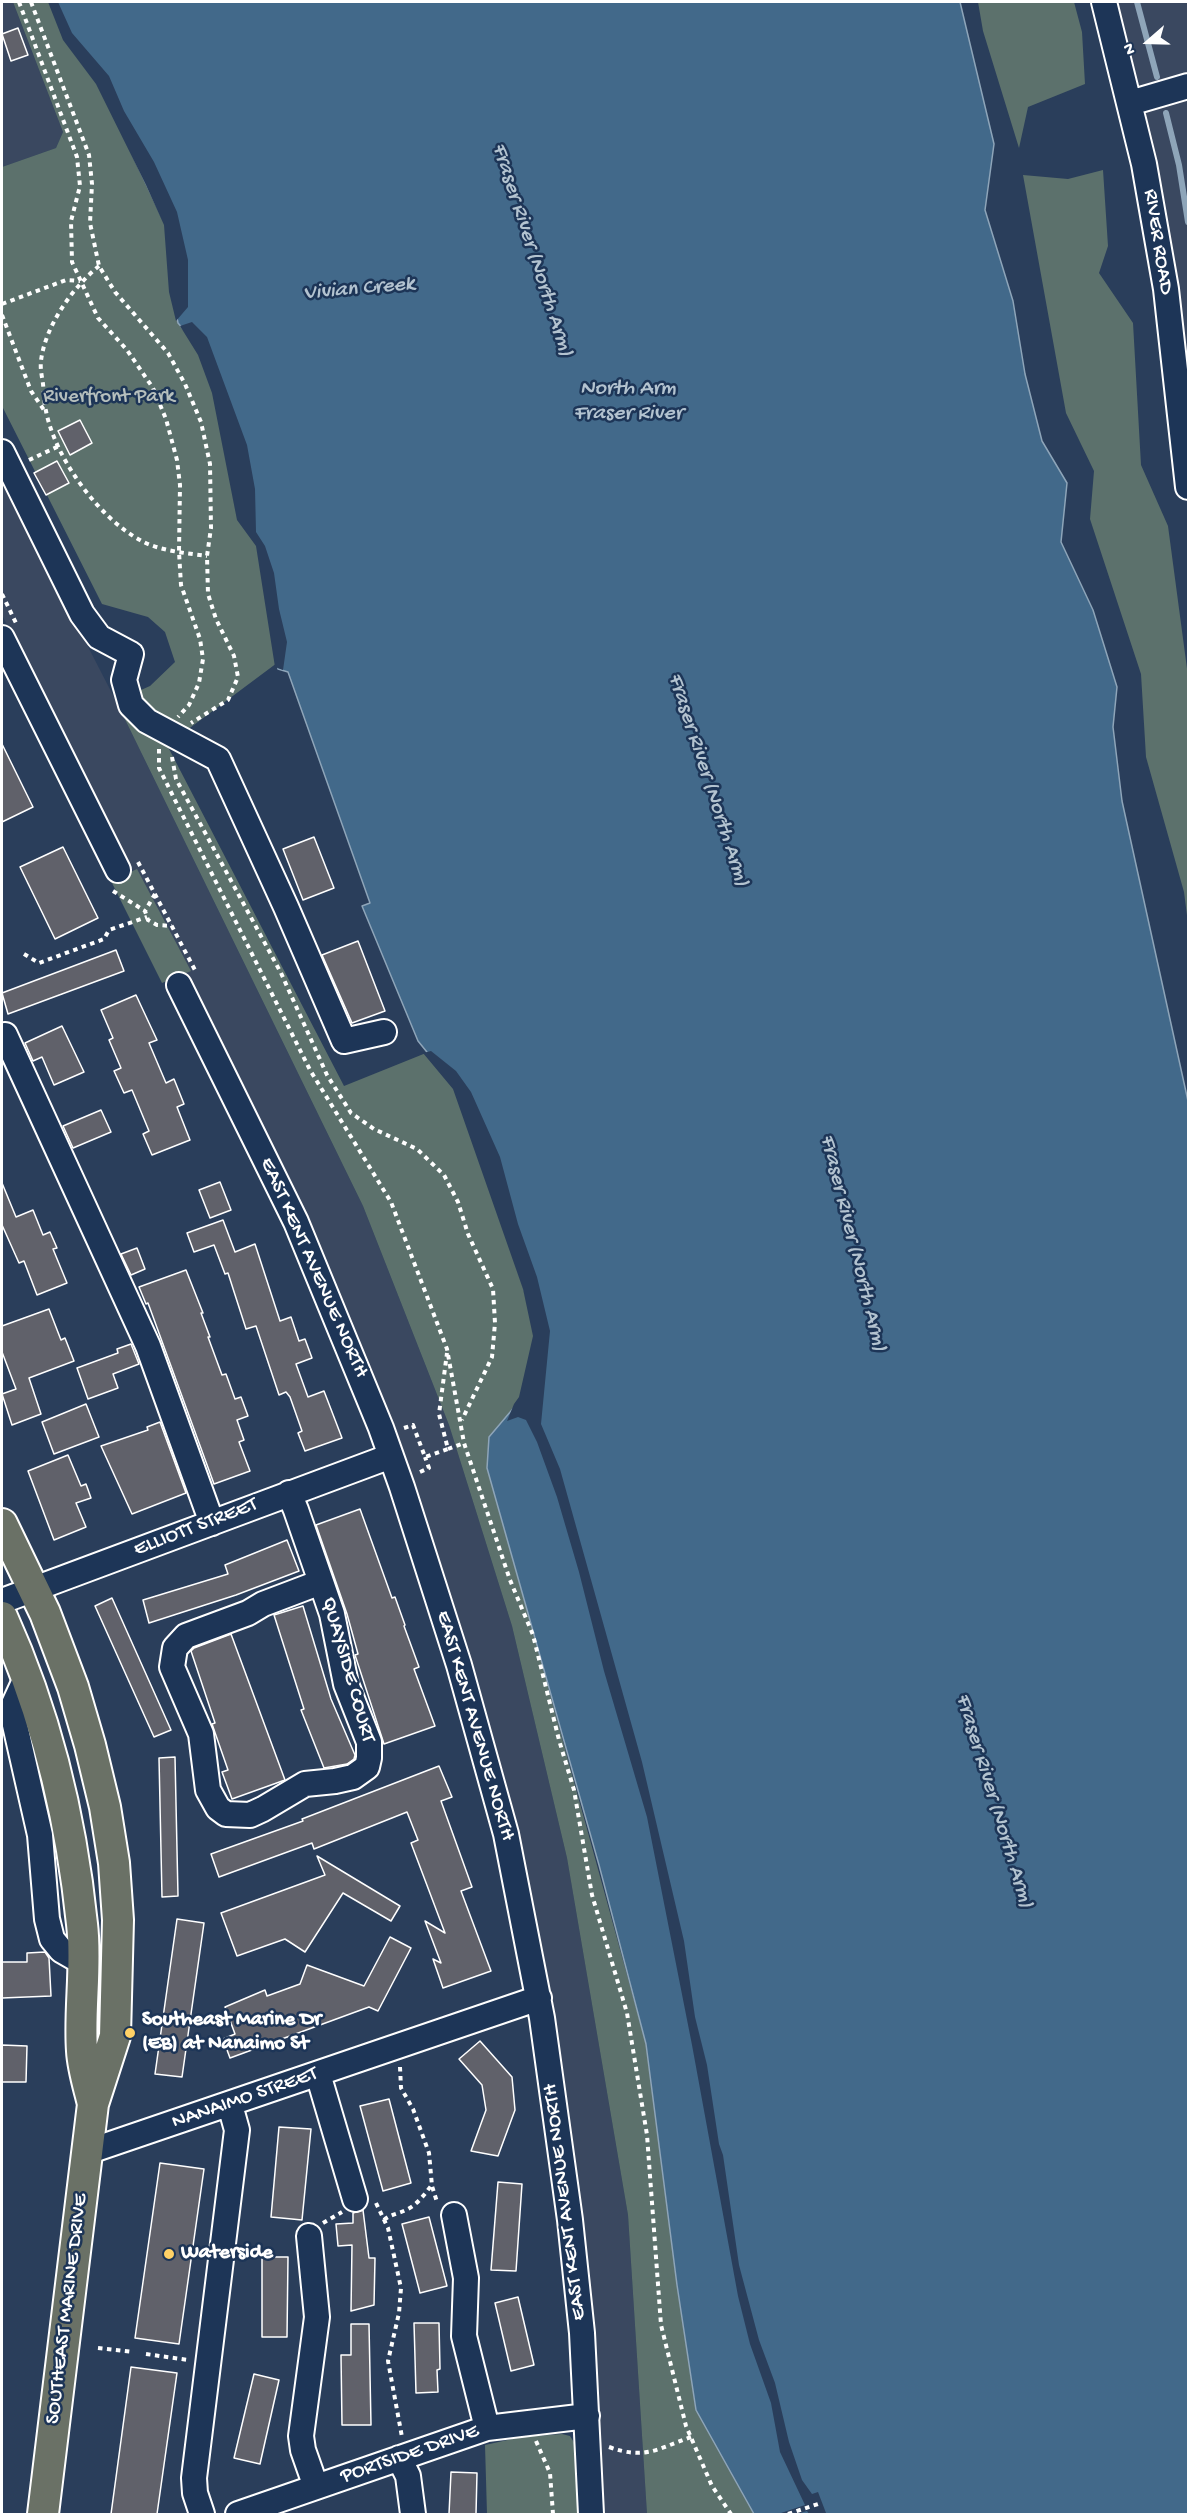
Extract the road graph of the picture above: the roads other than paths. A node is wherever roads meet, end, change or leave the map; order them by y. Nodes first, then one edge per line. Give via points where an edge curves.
1 (1104, 2) edge
2 (1188, 86) edge
3 (1130, 104) junction
4 (2, 452) edge
5 (1188, 487) edge
6 (2, 638) edge
7 (126, 862) road end
8 (188, 979) road end
9 (384, 1032) dead end
10 (5, 1035) dead end
11 (391, 1456) junction
12 (290, 1493) junction
13 (212, 1523) junction
14 (2, 1524) edge
15 (321, 1582) junction
16 (33, 1589) junction
17 (2, 1601) edge
18 (2, 1617) edge
19 (539, 1998) junction
20 (318, 2074) junction
21 (93, 2104) junction
22 (231, 2105) junction
23 (87, 2152) junction
24 (355, 2199) road end
25 (454, 2215) road end
26 (309, 2236) road end
27 (586, 2416) junction
28 (487, 2428) junction
29 (400, 2448) junction
30 (316, 2487) junction
31 (43, 2514) edge
32 (202, 2514) edge
33 (238, 2514) edge
34 (413, 2514) edge
35 (591, 2514) edge

1 - 3 street, RIVER ROAD
2 - 3 street
3 - 5 street, RIVER ROAD via 1166,289
4 - 9 street via 82,614 99,637 131,654 124,680 131,705 147,722 219,759 344,1041
6 - 7 street
8 - 11 street, EAST KENT AVENUE NORTH via 300,1231
10 - 13 street via 148,1346
11 - 12 street, ELLIOTT STREET
11 - 19 street, EAST KENT AVENUE NORTH via 459,1665 506,1834
12 - 13 street, ELLIOTT STREET
12 - 15 street, QUAYSIDE COURT
13 - 16 street, ELLIOTT STREET
14 - 16 main road, SOUTHEAST MARINE DRIVE
15 - 15 street, QUAYSIDE COURT via 346,1683 369,1742 367,1767 346,1780 305,1784 250,1815 226,1814 208,1790 201,1734 172,1667 175,1648 186,1636
16 - 17 street, ELLIOTT STREET
16 - 21 main road, SOUTHEAST MARINE DRIVE via 73,1687 90,1744 114,1863 118,1920 115,2036
18 - 21 main road, SOUTHEAST MARINE DRIVE via 43,1724 67,1817 82,1926 82,2052
19 - 20 street, NANAIMO STREET
19 - 27 street, EAST KENT AVENUE NORTH via 570,2220
20 - 22 street, NANAIMO STREET
20 - 24 street
21 - 23 main road, SOUTHEAST MARINE DRIVE
22 - 23 street, NANAIMO STREET
22 - 32 street via 237,2130 194,2478
23 - 31 main road, SOUTHEAST MARINE DRIVE
25 - 28 street via 466,2278 464,2336
26 - 30 street via 316,2317 301,2436
27 - 28 street, PORTSIDE DRIVE
27 - 35 street, EAST KENT AVENUE NORTH
28 - 29 street, PORTSIDE DRIVE
29 - 30 street, PORTSIDE DRIVE
29 - 34 street
30 - 33 street, PORTSIDE DRIVE

